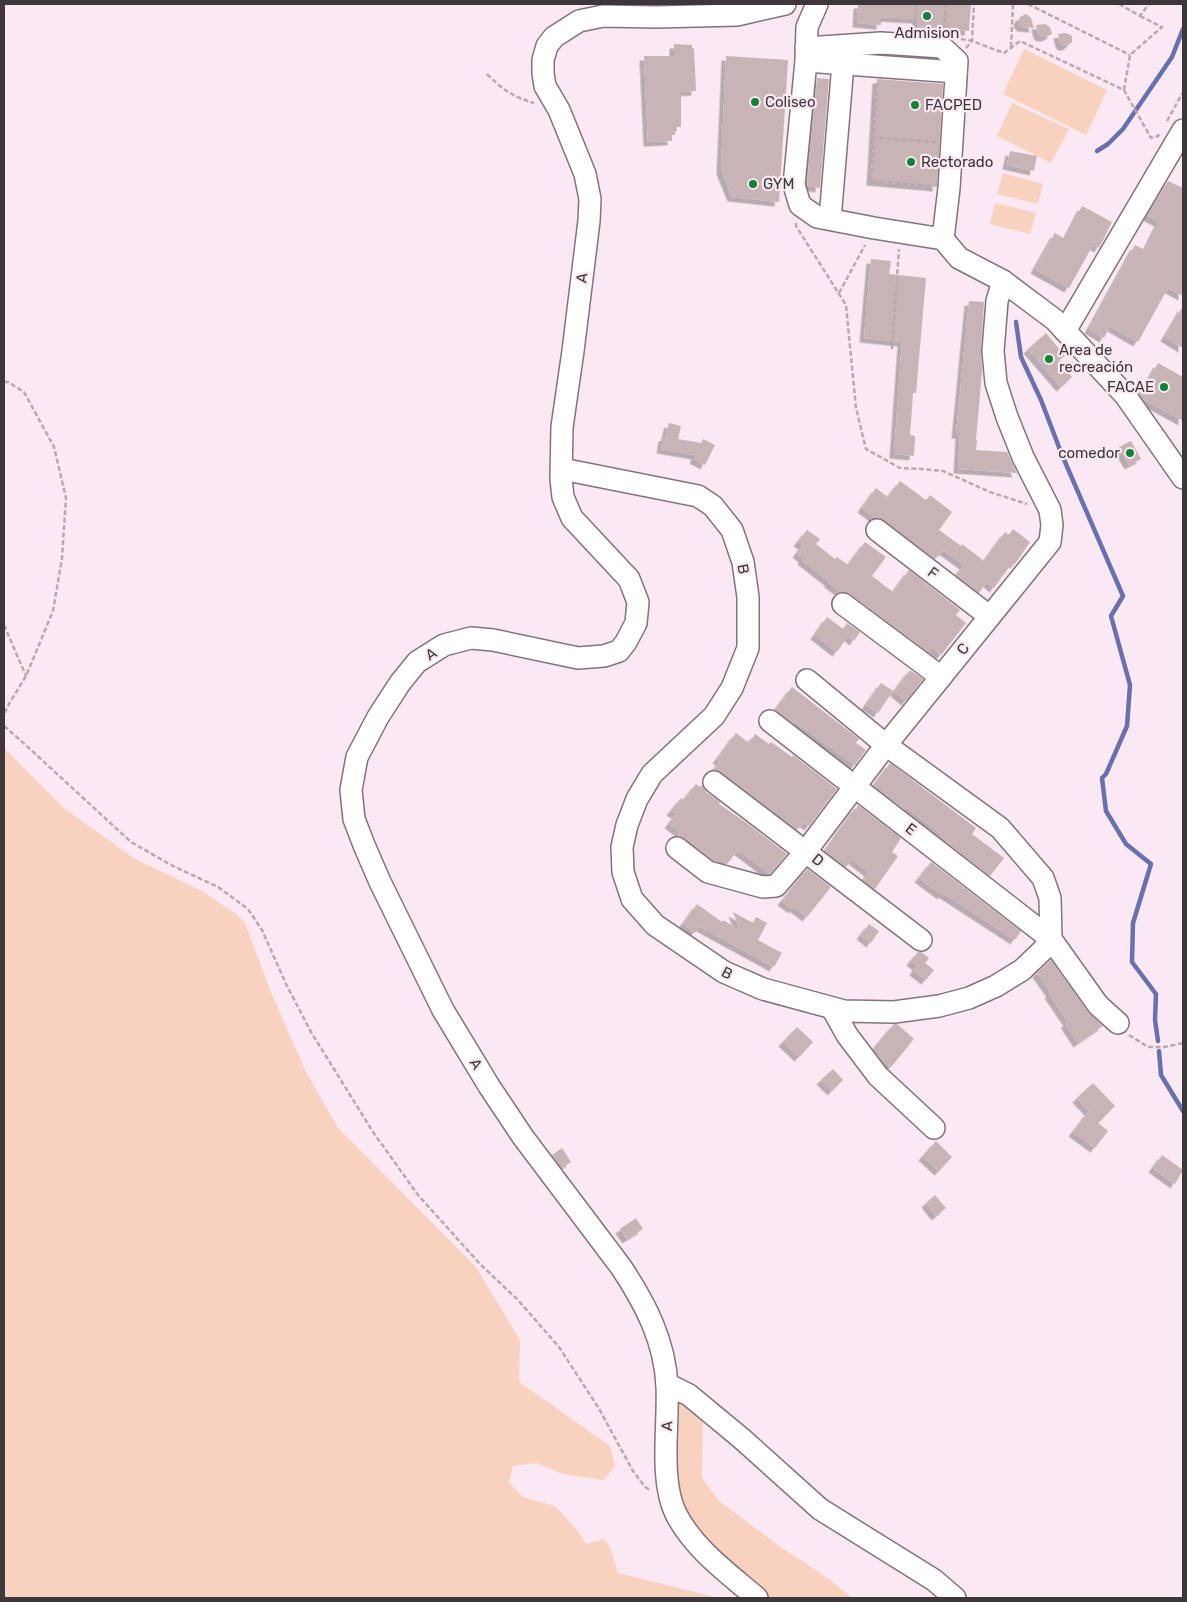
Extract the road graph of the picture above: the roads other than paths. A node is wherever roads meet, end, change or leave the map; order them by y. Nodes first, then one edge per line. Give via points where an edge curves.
1 (785, 4) edge
2 (817, 4) edge
3 (881, 43) junction
4 (806, 55) junction
5 (843, 64) junction
6 (877, 67) junction
7 (956, 67) junction
8 (1175, 126) edge
9 (830, 219) junction
10 (943, 239) junction
11 (1003, 281) junction
12 (1065, 331) junction
13 (562, 469) junction
14 (1183, 478) edge
15 (877, 530) dead end
16 (843, 604) dead end
17 (989, 616) junction
18 (941, 677) junction
19 (807, 680) dead end
20 (770, 721) dead end
21 (886, 745) junction
22 (714, 782) dead end
23 (856, 786) junction
24 (677, 848) dead end
25 (806, 851) junction
26 (1050, 939) junction
27 (921, 940) dead end
28 (832, 1008) junction
29 (1118, 1023) road end
30 (934, 1128) dead end
31 (667, 1384) junction
32 (757, 1598) edge
33 (955, 1598) edge

1 - 13 street, A via 737,15 603,16 579,21 554,37 547,46 542,73 545,86 560,110 585,174 590,199 562,428
2 - 4 street via 807,27
3 - 4 street
3 - 6 street
3 - 7 street via 942,47
4 - 5 street
4 - 9 street via 794,185 800,205 817,217
5 - 6 street
5 - 9 street
6 - 7 street
7 - 10 street
8 - 12 street
9 - 10 street
10 - 11 street via 959,258
11 - 12 street
11 - 17 street, C via 997,301 993,351 996,383 1023,457 1050,510 1052,524 1050,542
12 - 14 street via 1125,395
13 - 28 street, B via 698,496 713,506 732,530 743,562 748,597 748,648 732,688 714,716 652,774 637,799 622,847 623,872 632,899 655,925 724,972 763,989
13 - 31 street, A via 563,497 572,518 629,579 638,602 636,623 626,642 619,651 604,656 578,658 471,638 444,645 417,662 400,683 357,757 351,790 354,819 380,882 443,1010 523,1138 636,1289 652,1319 664,1354
15 - 17 street, F
16 - 18 street
17 - 18 street, C
18 - 21 street, C
19 - 21 street
20 - 23 street, E
21 - 23 street, C
21 - 26 street via 1000,828 1033,867 1042,878 1050,898
22 - 25 street, D
23 - 25 street, C
23 - 26 street, E
24 - 25 street, C via 708,872 763,887 776,886
25 - 27 street, D
26 - 28 street, B via 1022,970 970,998 894,1012
26 - 29 street, E via 1098,1005
28 - 30 street via 847,1036 878,1076
31 - 32 street, A via 668,1492 675,1512 702,1550
31 - 33 street via 689,1395 820,1509 934,1580

